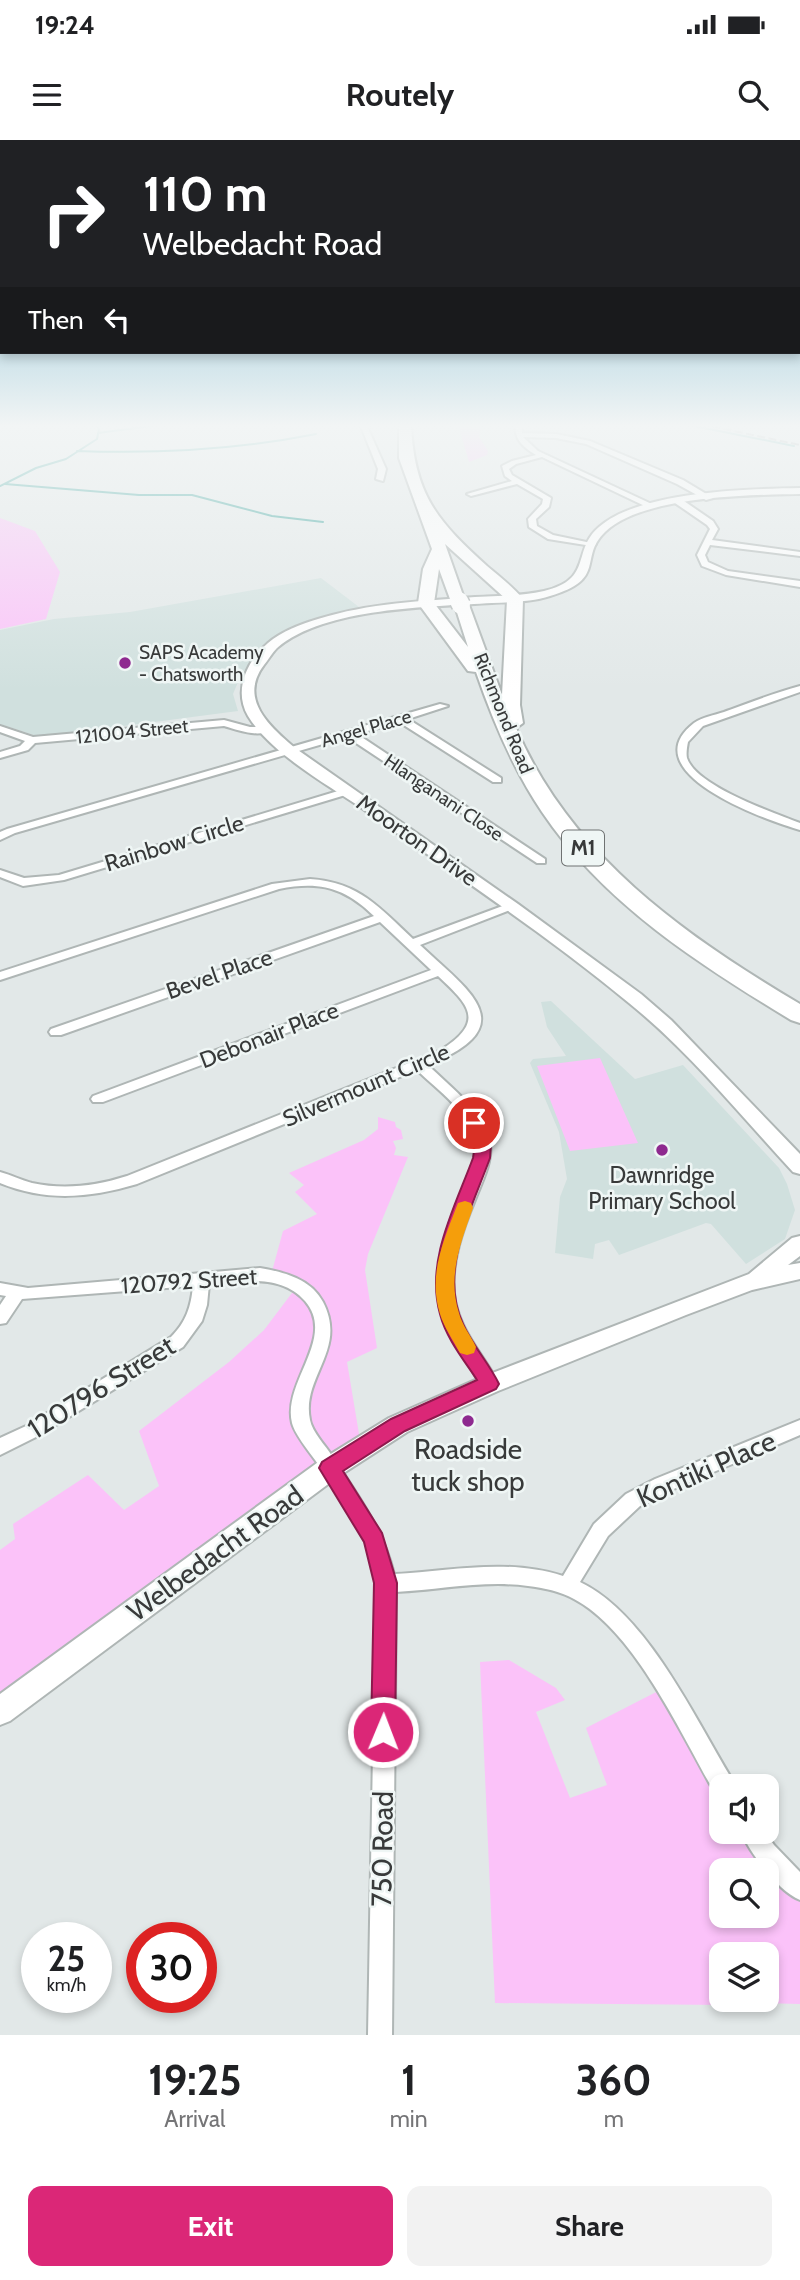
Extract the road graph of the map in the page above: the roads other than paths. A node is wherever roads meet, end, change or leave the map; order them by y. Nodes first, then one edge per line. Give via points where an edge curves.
1 (426, 512) edge
2 (428, 512) edge
3 (538, 512) edge
4 (634, 512) edge
5 (695, 512) edge
6 (709, 542) junction
7 (593, 544) junction
8 (440, 548) junction
9 (800, 554) edge
10 (800, 584) edge
11 (515, 599) junction
12 (464, 602) junction
13 (426, 603) junction
14 (800, 689) edge
15 (443, 706) dead end
16 (503, 717) junction
17 (400, 718) junction
18 (0, 729) edge
19 (266, 730) junction
20 (348, 733) junction
21 (32, 740) junction
22 (290, 751) junction
23 (0, 755) edge
24 (528, 775) junction
25 (497, 780) dead end
26 (348, 790) junction
27 (800, 827) edge
28 (0, 837) edge
29 (541, 861) dead end
30 (0, 873) edge
31 (512, 907) junction
32 (382, 917) junction
33 (412, 944) junction
34 (440, 971) junction
35 (0, 976) edge
36 (800, 1015) edge
37 (56, 1032) dead end
38 (420, 1065) junction
39 (98, 1099) dead end
40 (795, 1163) edge
41 (0, 1177) edge
42 (800, 1180) edge
43 (800, 1244) edge
44 (800, 1271) edge
45 (201, 1279) junction
46 (749, 1282) junction
47 (0, 1289) edge
48 (17, 1293) junction
49 (0, 1318) edge
50 (489, 1384) junction
51 (800, 1427) edge
52 (0, 1447) edge
53 (330, 1468) junction
54 (386, 1583) junction
55 (568, 1585) junction
56 (0, 1711) edge
57 (716, 1774) edge
58 (760, 1844) edge
59 (800, 1889) edge
60 (380, 2035) edge

1 - 8 highway, Richmond Road / M1
2 - 11 highway via 444,535
3 - 7 street via 531,522 536,530
4 - 7 street via 603,528
5 - 6 street via 714,529
6 - 9 street
6 - 10 street via 701,558 710,568
7 - 11 street, Moorton Drive via 586,570 573,584
8 - 12 highway, Richmond Road / M1
8 - 13 highway via 431,569
11 - 12 street, Moorton Drive
11 - 24 highway via 511,705
12 - 13 street, Moorton Drive
12 - 16 highway, Richmond Road / M1
13 - 16 highway via 472,664
13 - 19 street, Moorton Drive via 354,612 301,630 270,649 253,670 247,695 254,717
14 - 27 street via 698,724 686,734 680,750 683,763 704,784
15 - 17 street, Angel Place
16 - 24 highway, Richmond Road / M1
17 - 20 street, Angel Place
17 - 25 street
18 - 21 street, 121004 Street
19 - 21 street, 121004 Street via 224,723
19 - 22 street, Moorton Drive
20 - 22 street, Angel Place
20 - 29 street, Hlanganani Close
21 - 23 street via 24,748
22 - 26 street, Moorton Drive
22 - 28 street
24 - 36 highway, Richmond Road / M1 via 579,845 639,903 733,973
26 - 30 street, Rainbow Circle via 60,878 23,882
26 - 31 street, Moorton Drive
31 - 33 street
31 - 40 street, Moorton Drive via 665,1024
32 - 33 street, Silvermount Circle
32 - 35 street, Silvermount Circle via 346,888 293,882
32 - 37 street, Bevel Place
33 - 34 street, Silvermount Circle
34 - 38 street, Silvermount Circle via 469,998 475,1022 461,1044
34 - 39 street, Debonair Place
38 - 41 street, Silvermount Circle via 110,1188 51,1192
38 - 50 street via 466,1112 483,1144 449,1250 444,1284 455,1329
40 - 42 street, Moorton Drive
43 - 46 street, Welbedacht Road
44 - 46 street, Welbedacht Road
45 - 48 street, 120792 Street
45 - 52 street, 120796 Street via 198,1313 177,1342
45 - 53 street, 120792 Street via 273,1276 292,1282 312,1297 324,1329 300,1414 306,1435
46 - 50 street, Welbedacht Road
47 - 48 street, 120792 Street
48 - 49 street
50 - 53 street, Welbedacht Road via 398,1425
51 - 55 street, Kontiki Place via 633,1500 601,1530
53 - 54 street, 750 Road via 374,1539
53 - 56 street, Welbedacht Road
54 - 55 street via 491,1575
54 - 60 street, 750 Road
55 - 57 street via 613,1615 634,1641
58 - 59 street

